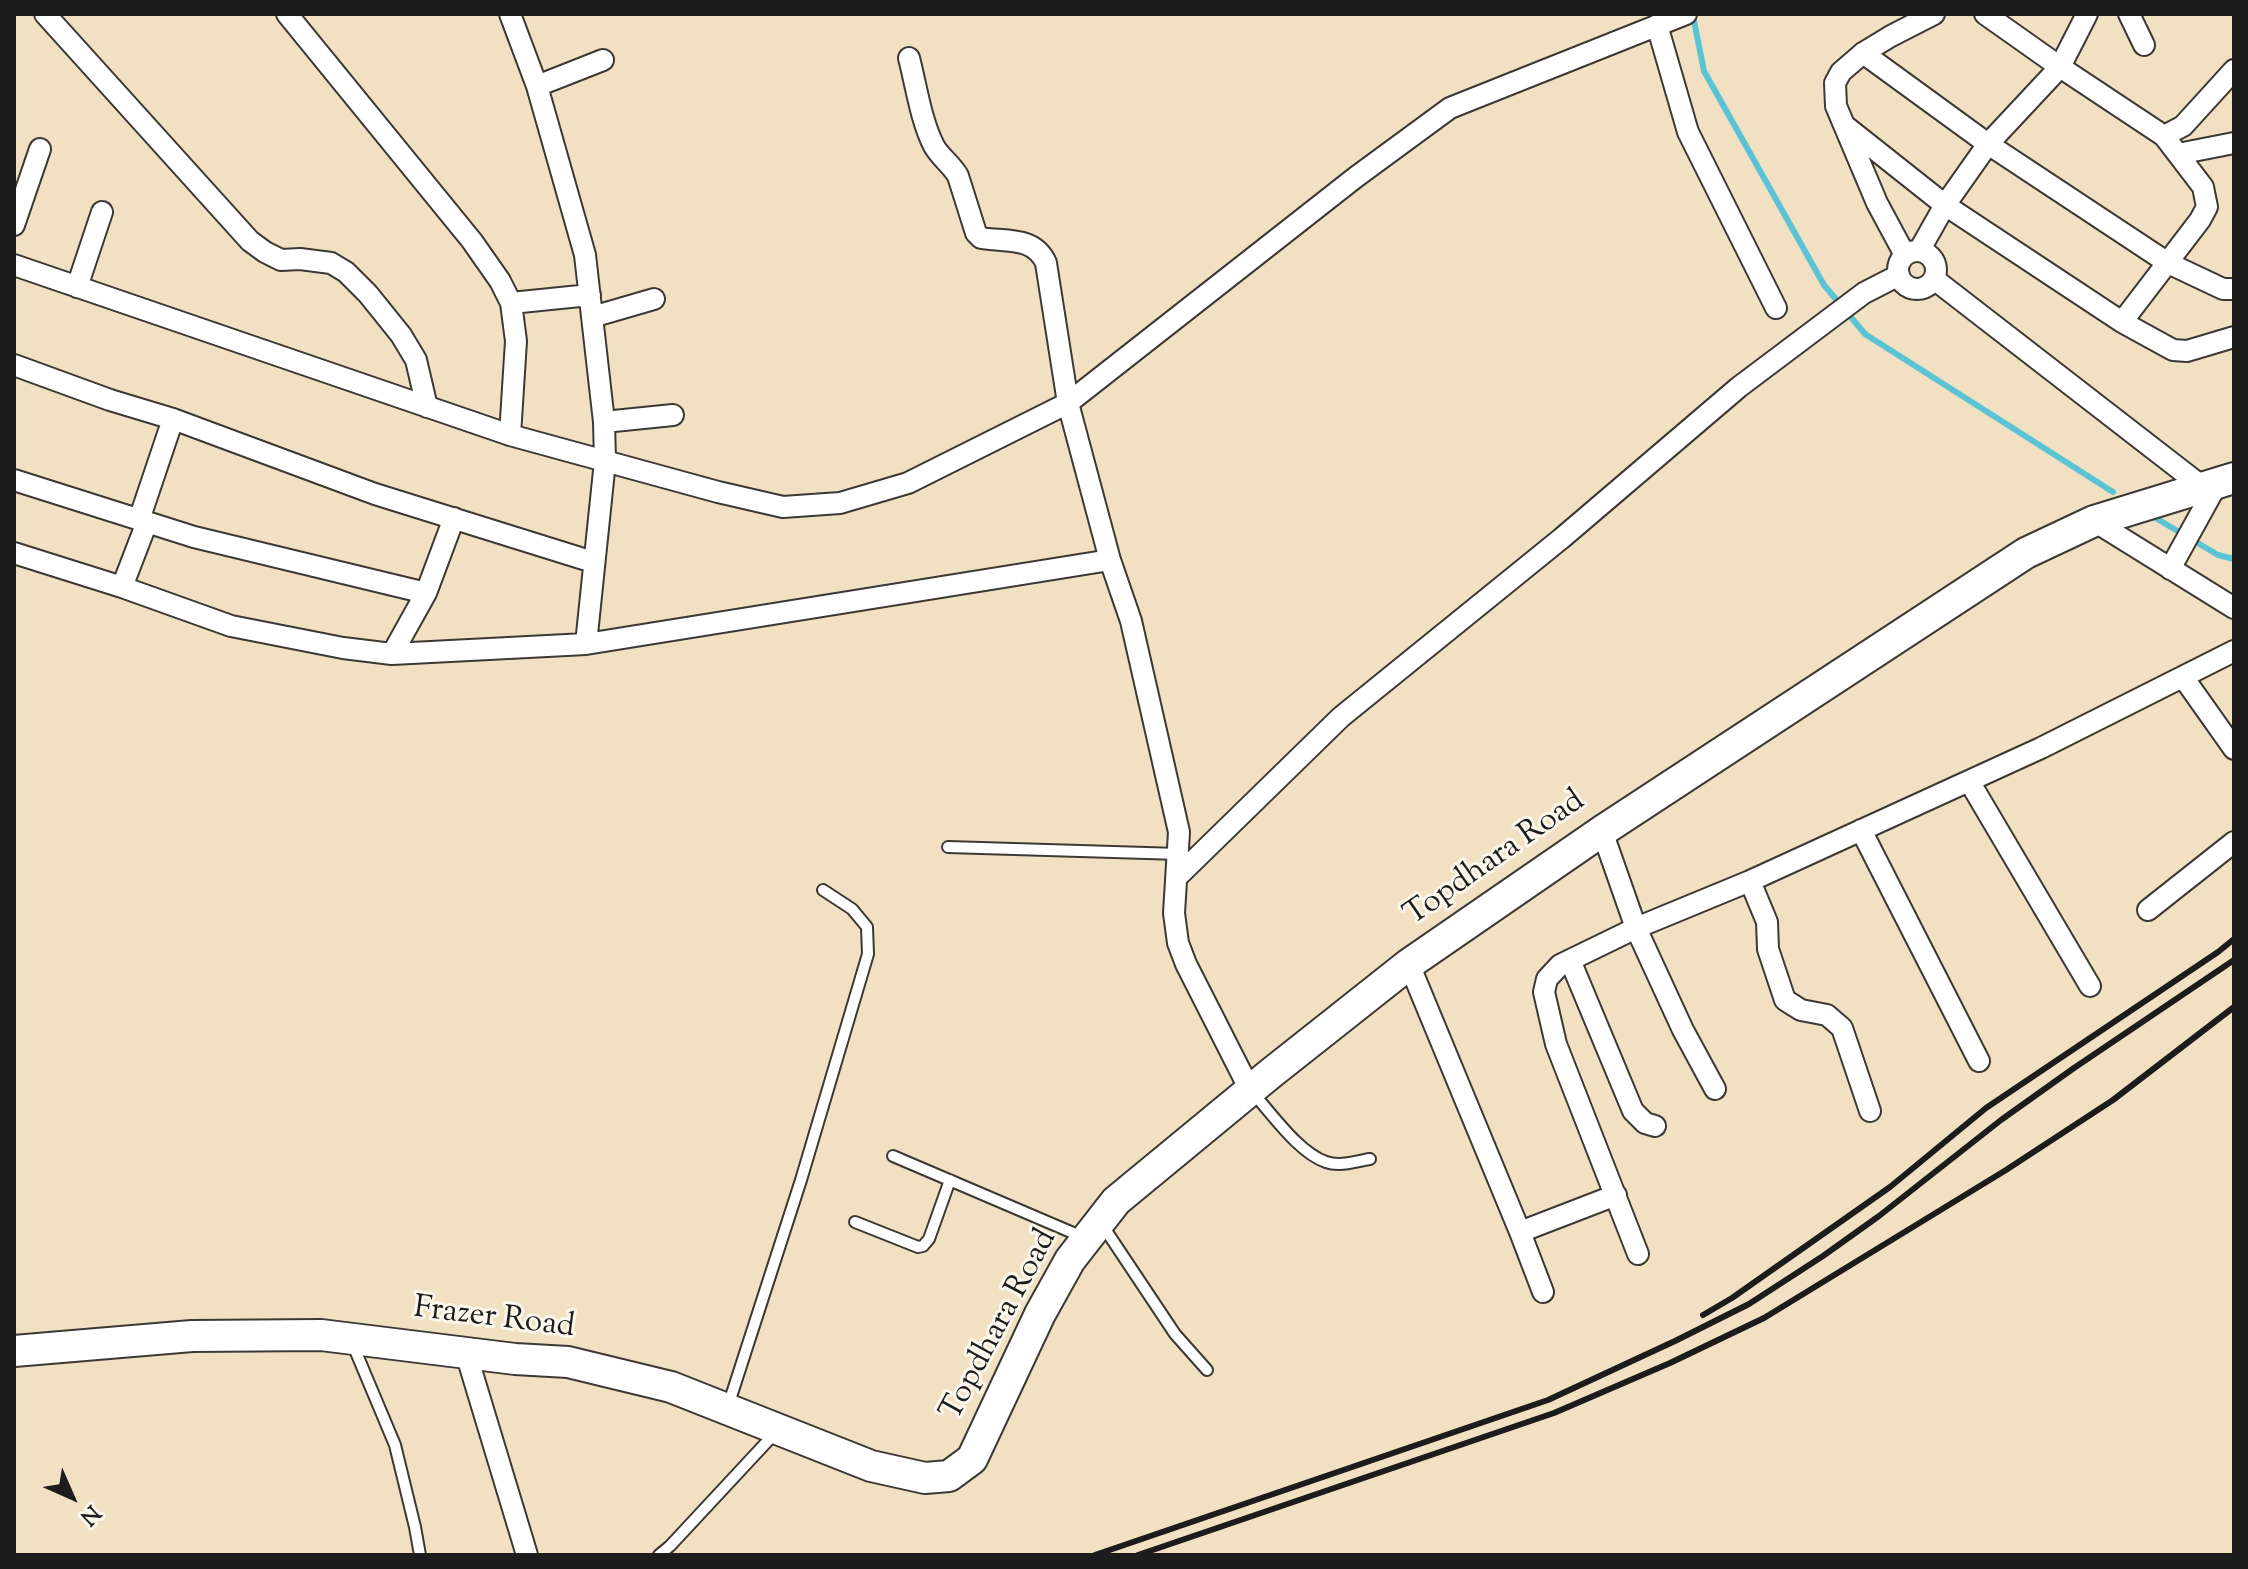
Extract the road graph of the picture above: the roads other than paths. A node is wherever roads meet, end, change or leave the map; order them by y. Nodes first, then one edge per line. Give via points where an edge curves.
1 (45, 14) edge
2 (287, 14) edge
3 (510, 14) edge
4 (1683, 14) edge
5 (1934, 14) edge
6 (1985, 14) edge
7 (2087, 14) edge
8 (2129, 14) edge
9 (1657, 25) junction
10 (2144, 45) dead end
11 (1863, 53) junction
12 (909, 58) dead end
13 (603, 60) dead end
14 (2060, 67) junction
15 (2234, 70) edge
16 (537, 86) junction
17 (1844, 125) junction
18 (2164, 136) junction
19 (2234, 143) edge
20 (1988, 144) junction
21 (40, 149) dead end
22 (2178, 154) junction
23 (1945, 205) junction
24 (102, 212) dead end
25 (14, 225) edge
26 (1912, 253) junction
27 (2168, 263) junction
28 (14, 265) edge
29 (1899, 275) junction
30 (1934, 279) junction
31 (77, 287) junction
32 (2234, 289) edge
33 (590, 295) junction
34 (654, 299) dead end
35 (511, 303) junction
36 (1776, 308) dead end
37 (592, 317) junction
38 (2122, 322) junction
39 (2234, 337) edge
40 (14, 365) edge
41 (1068, 403) junction
42 (427, 407) junction
43 (673, 415) dead end
44 (173, 419) junction
45 (604, 422) junction
46 (510, 435) junction
47 (605, 461) junction
48 (14, 480) edge
49 (2214, 491) edge
50 (454, 518) junction
51 (143, 521) junction
52 (2094, 521) junction
53 (14, 553) edge
54 (1110, 560) junction
55 (593, 562) junction
56 (2170, 569) junction
57 (122, 587) junction
58 (426, 593) junction
59 (2234, 608) edge
60 (586, 644) junction
61 (2234, 651) edge
62 (392, 654) junction
63 (2183, 677) junction
64 (2234, 749) edge
65 (1969, 781) junction
66 (1861, 830) junction
67 (1602, 831) junction
68 (2234, 842) edge
69 (948, 847) dead end
70 (1179, 854) junction
71 (1177, 877) junction
72 (1750, 881) junction
73 (823, 890) dead end
74 (2148, 910) dead end
75 (1636, 928) junction
76 (1570, 960) junction
77 (1409, 964) junction
78 (2090, 986) dead end
79 (1979, 1061) dead end
80 (1715, 1089) dead end
81 (1250, 1090) junction
82 (1870, 1111) dead end
83 (1655, 1126) dead end
84 (893, 1156) dead end
85 (1370, 1159) dead end
86 (950, 1180) junction
87 (1616, 1195) junction
88 (855, 1222) dead end
89 (1094, 1230) junction
90 (1520, 1232) junction
91 (1638, 1254) dead end
92 (1543, 1292) dead end
93 (351, 1339) junction
94 (14, 1351) edge
95 (466, 1353) junction
96 (1207, 1370) dead end
97 (727, 1409) junction
98 (779, 1430) junction
99 (949, 1476) joint
100 (420, 1555) edge
101 (527, 1555) edge
102 (659, 1555) edge

1 - 42 street via 250,241 281,260 331,263 368,294 416,360
2 - 35 street via 472,241
3 - 16 street
4 - 9 street
5 - 11 street
6 - 14 street
7 - 14 street
8 - 10 street
9 - 36 street via 1688,132
9 - 41 street via 1450,108
11 - 17 street via 1835,83
11 - 20 street
12 - 41 street via 928,131 958,176 976,233 1022,242 1043,256
13 - 16 street
14 - 18 street
14 - 20 street
15 - 18 street via 2183,126
16 - 33 street via 585,255
17 - 23 street
17 - 26 street via 1877,203
18 - 22 street
19 - 22 street
20 - 23 street
20 - 27 street
21 - 25 street
22 - 27 street via 2203,187 2207,207
23 - 26 street
23 - 38 street
24 - 31 street
26 - 29 street via 1898,268
26 - 30 street via 1932,257
27 - 32 street via 2223,289
27 - 38 street
28 - 31 street
29 - 30 street via 1915,289
29 - 71 street via 1864,293 1739,387 1341,717
30 - 49 street
31 - 42 street
33 - 35 street
33 - 37 street
34 - 37 street
35 - 46 street via 516,341
37 - 45 street
38 - 39 street via 2173,350
40 - 44 street
41 - 47 street via 908,483 840,503 783,507
41 - 54 street
42 - 46 street
43 - 45 street
44 - 50 street
44 - 51 street
45 - 47 street
46 - 47 street
47 - 55 street
48 - 51 street
49 - 52 street, Topdhara Road
49 - 56 street
50 - 55 street
50 - 58 street
51 - 57 street
51 - 58 street
52 - 56 street
52 - 67 street, Topdhara Road via 2026,553
53 - 57 street
54 - 60 street
54 - 70 street via 1155,722
55 - 60 street
56 - 59 street
57 - 62 street via 231,626
58 - 62 street
60 - 62 street
61 - 63 street
63 - 64 street
63 - 65 street
65 - 66 street
65 - 78 street
66 - 72 street
66 - 79 street
67 - 75 street
67 - 77 street, Topdhara Road
68 - 74 street
69 - 70 lane
70 - 71 street
71 - 81 street via 1178,943
72 - 75 street
72 - 82 street via 1767,922 1768,949 1785,1000 1801,1010 1827,1015 1842,1028
73 - 97 lane via 852,909 867,927 868,954
75 - 76 street
75 - 80 street
76 - 83 street via 1633,1111
76 - 87 street via 1547,979 1544,992 1556,1044
77 - 81 street, Topdhara Road
77 - 90 street
81 - 85 lane via 1302,1147 1326,1162
81 - 89 street, Topdhara Road via 1116,1201
84 - 86 lane
86 - 88 lane via 923,1246
86 - 89 lane
87 - 90 street
87 - 91 street
89 - 96 lane
89 - 99 street, Topdhara Road via 1040,1314 972,1459
90 - 92 street
93 - 94 street, Frazer Road via 192,1336
93 - 95 street, Frazer Road
93 - 100 lane via 395,1445
95 - 97 street, Frazer Road via 568,1362 671,1387
95 - 101 street
97 - 98 street, Frazer Road
98 - 99 street, Frazer Road via 871,1466 925,1478
98 - 102 lane

